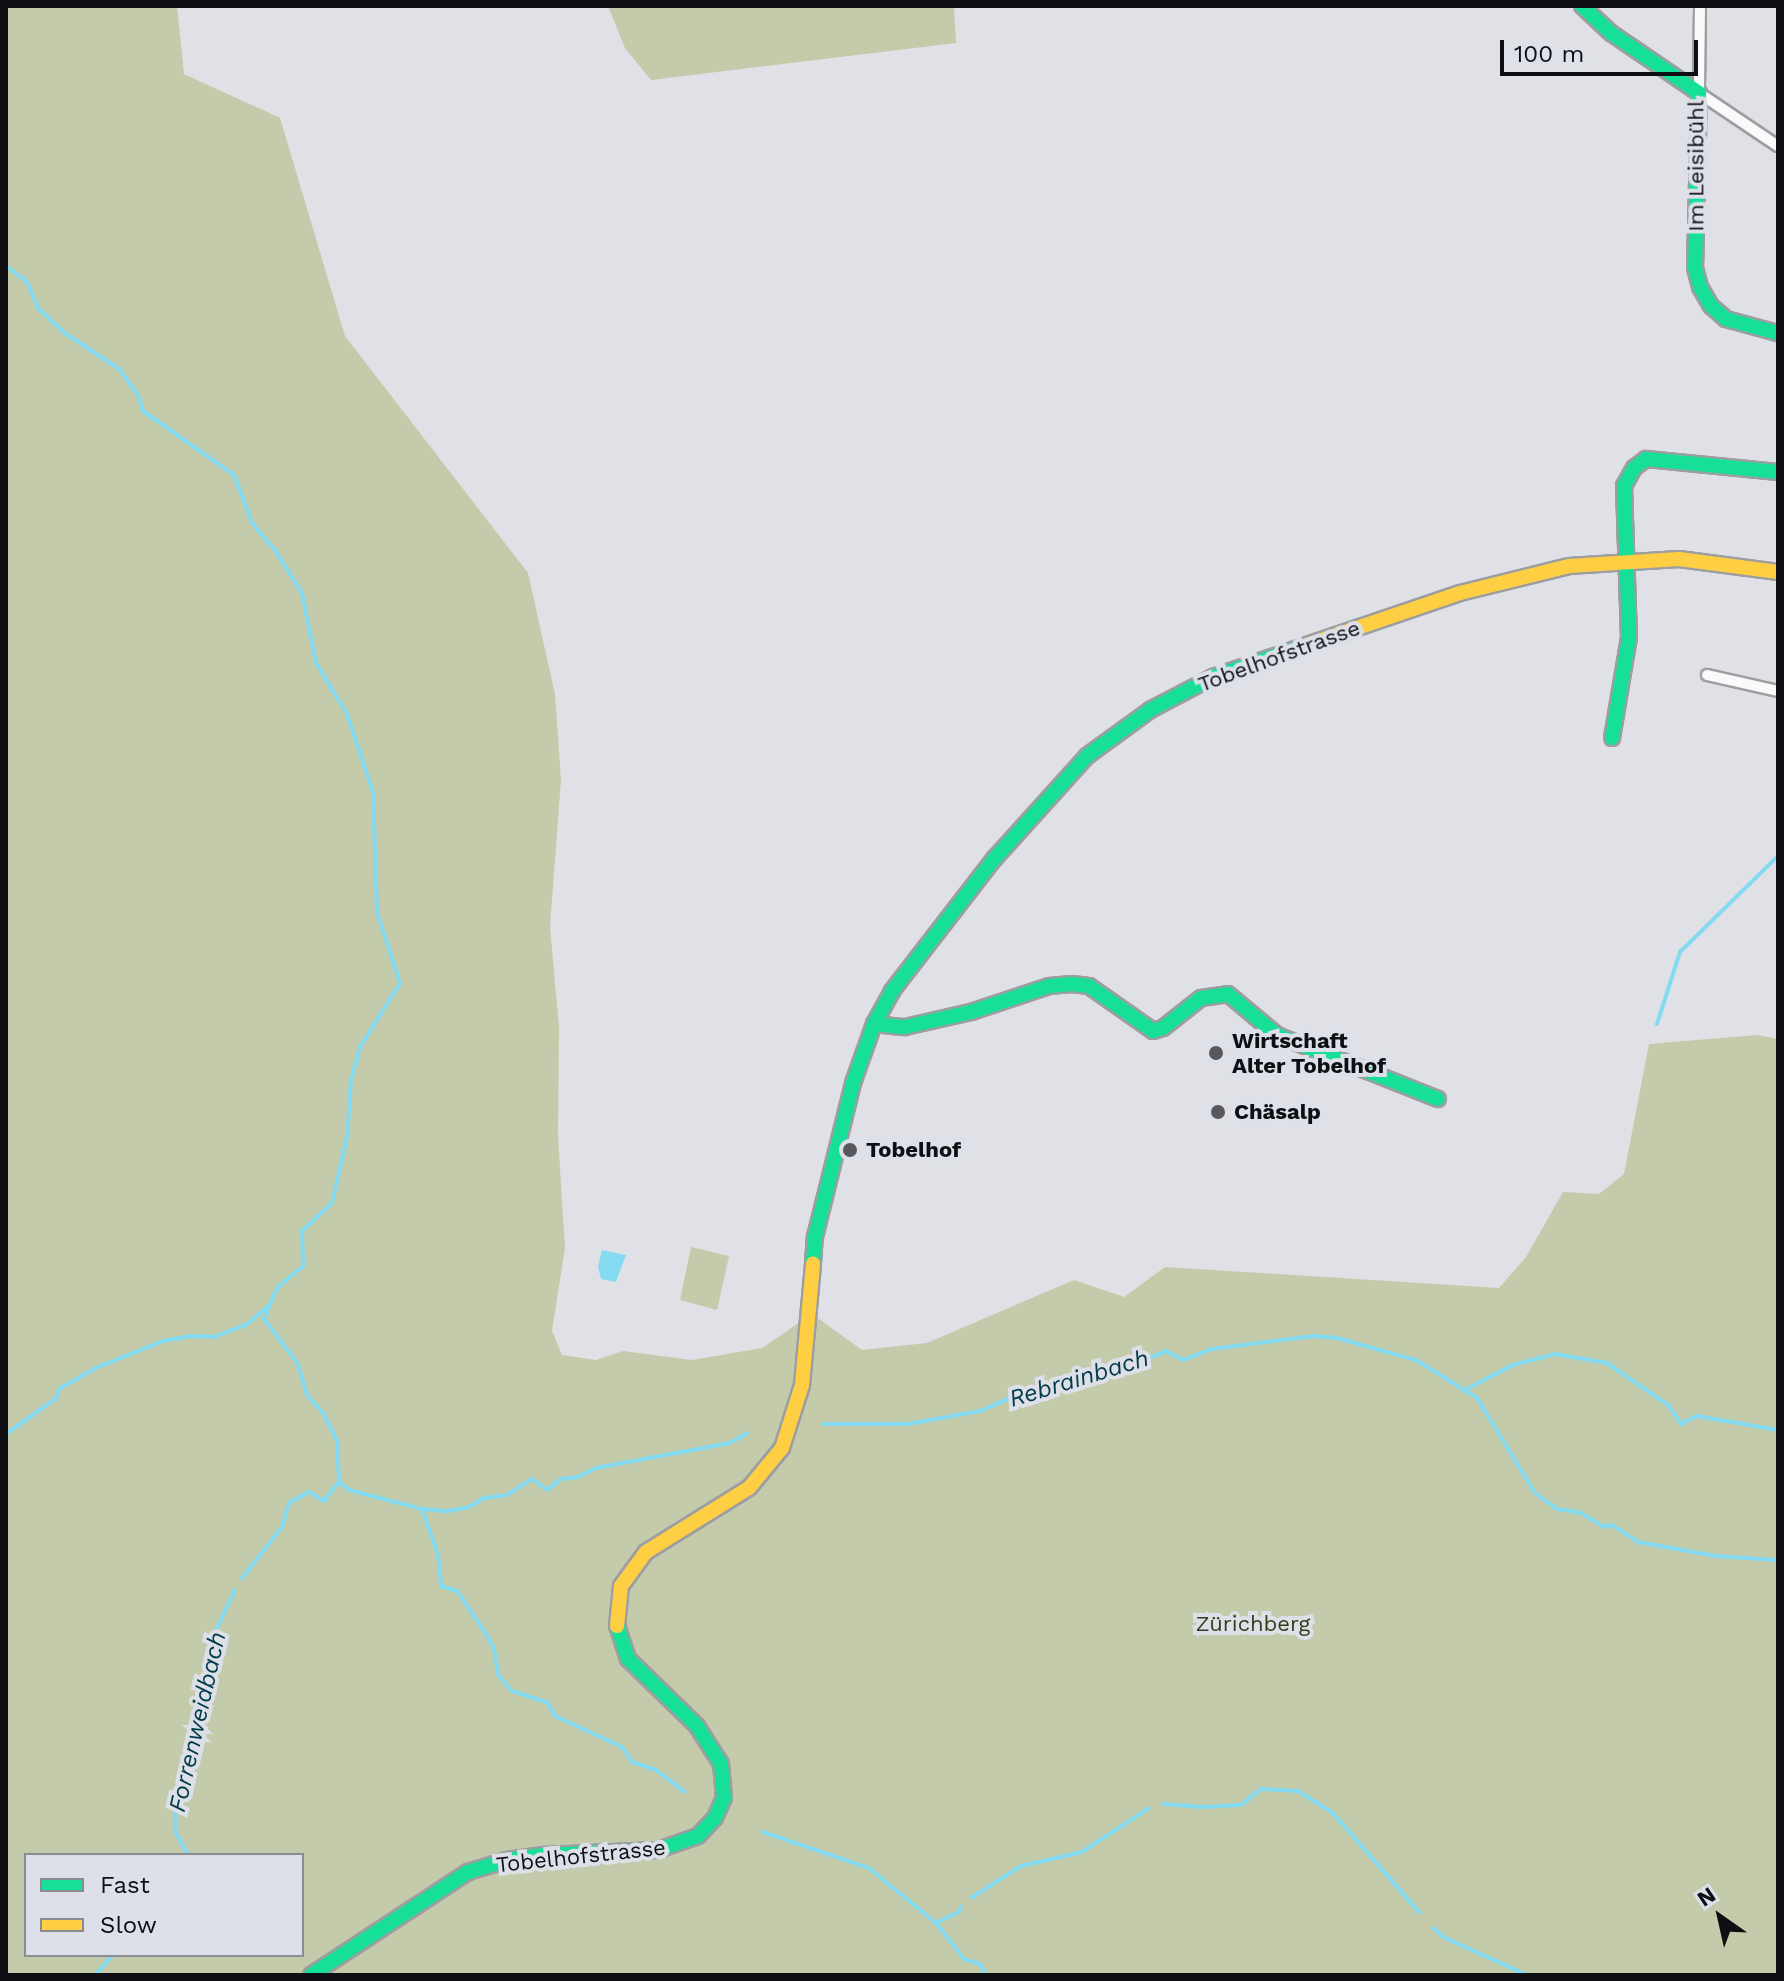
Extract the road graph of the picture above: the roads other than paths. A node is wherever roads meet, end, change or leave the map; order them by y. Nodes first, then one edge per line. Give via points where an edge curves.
1 (1582, 6) edge
2 (1700, 6) edge
3 (1699, 93) junction
4 (1778, 146) edge
5 (1778, 333) edge
6 (1778, 472) edge
7 (1629, 561) junction
8 (1778, 572) edge
9 (1707, 675) dead end
10 (1778, 691) edge
11 (1612, 738) dead end
12 (874, 1024) junction
13 (1438, 1099) dead end
14 (311, 1975) edge

1 - 3 main road, Im Leisibühl via 1611,33
2 - 3 street
3 - 4 street
3 - 5 main road, Im Leisibühl via 1695,268 1700,287 1726,319
6 - 7 main road via 1646,459 1624,486
7 - 8 main road, Tobelhofstrasse via 1679,559
7 - 11 main road via 1629,638
7 - 12 main road, Tobelhofstrasse via 1569,566 1460,593 1248,663 1150,710 1087,756 1031,814 916,958
9 - 10 street
12 - 13 main road via 905,1027 1072,984 1089,986 1153,1031 1201,998 1228,994 1277,1035
12 - 14 main road, Tobelhofstrasse via 855,1074 815,1237 802,1385 788,1434 774,1461 749,1488 636,1562 617,1600 617,1632 628,1659 697,1726 721,1764 724,1798 715,1818 698,1836 658,1850 544,1855 468,1872

